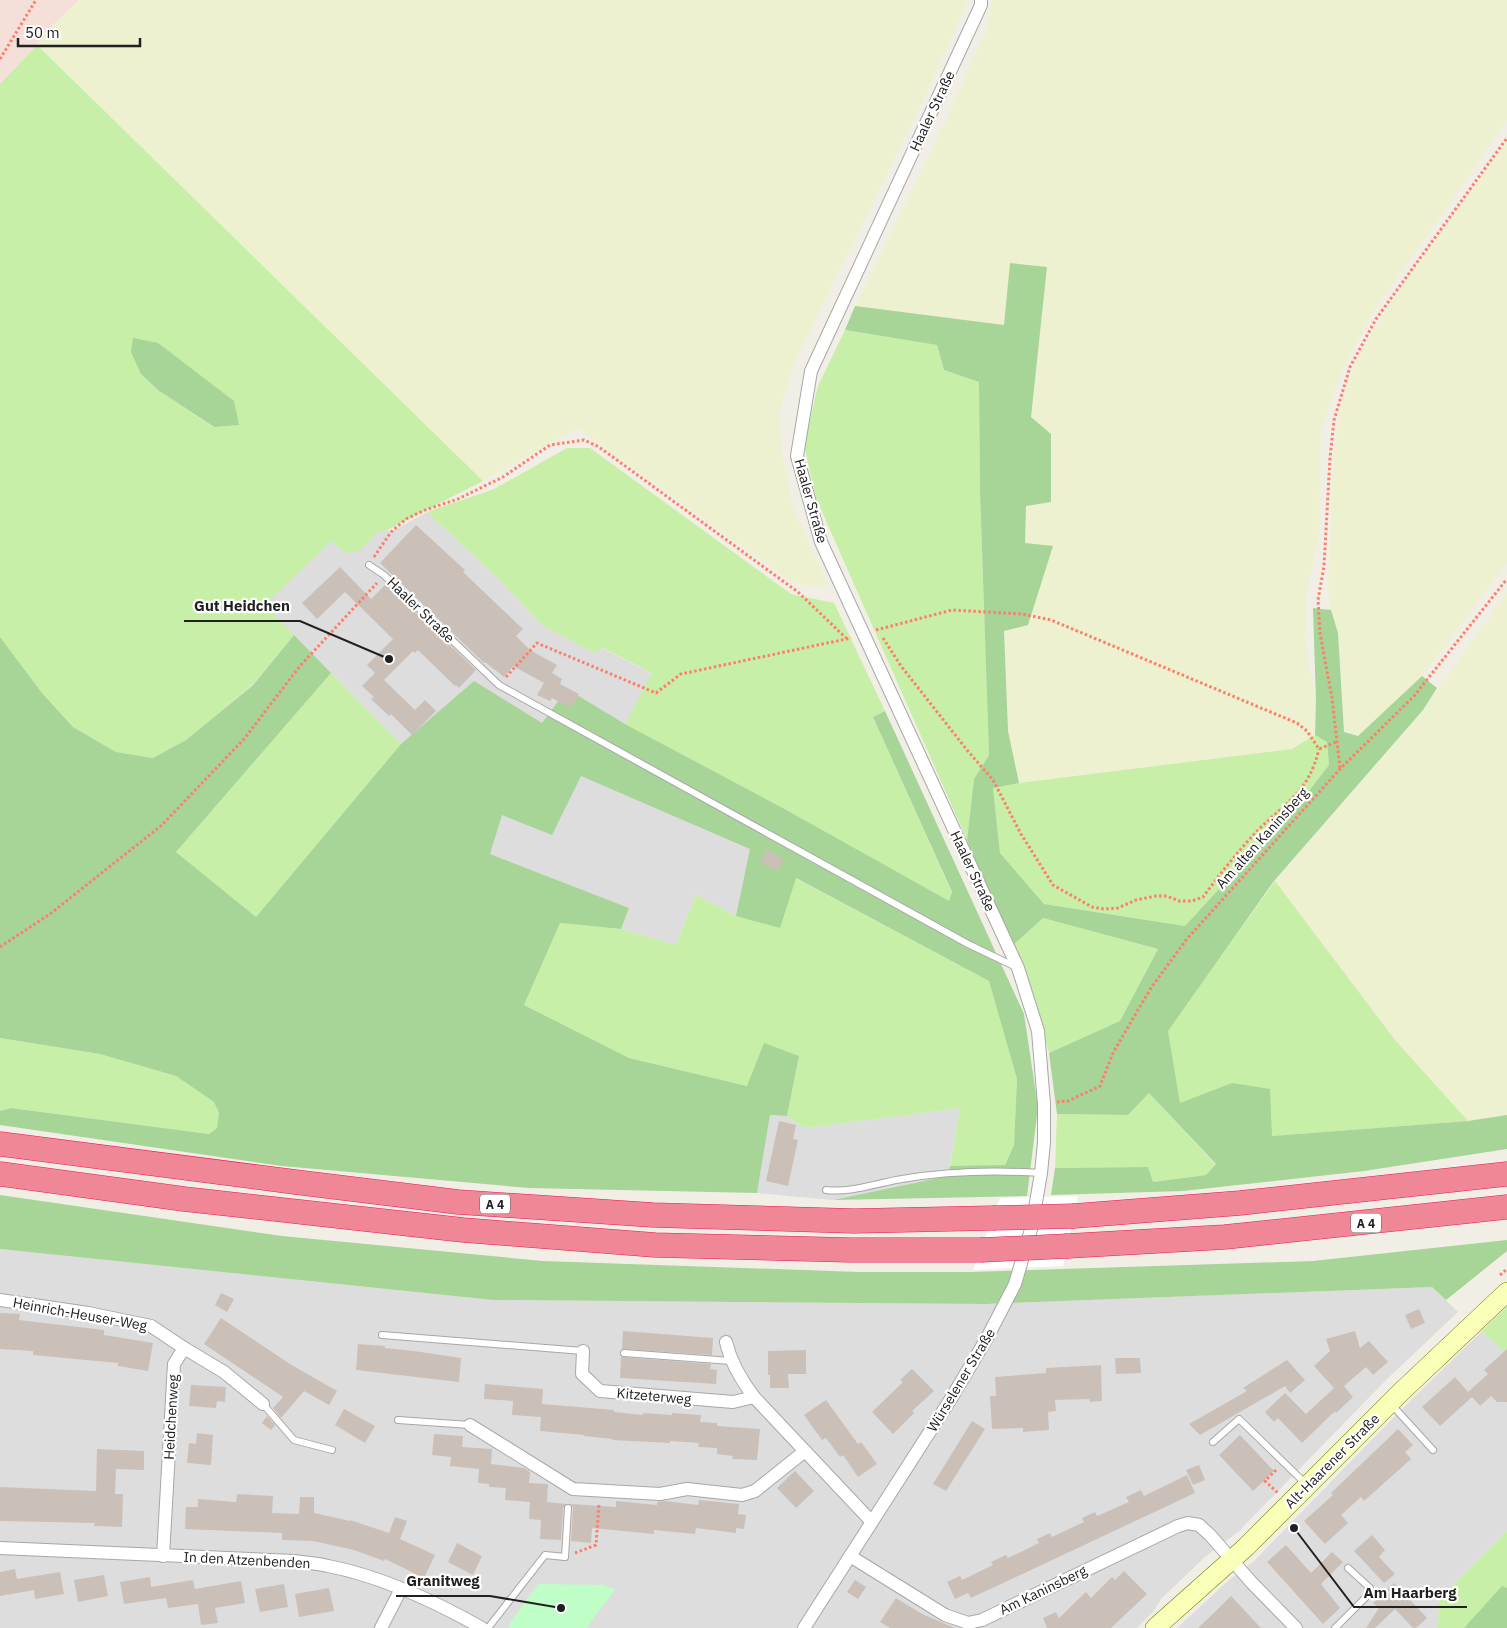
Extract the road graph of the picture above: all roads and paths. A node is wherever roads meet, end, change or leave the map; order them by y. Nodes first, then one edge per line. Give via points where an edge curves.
1 (36, 0) edge
2 (981, 0) edge
3 (0, 59) edge
4 (1507, 138) edge
5 (369, 564) joint
6 (384, 575) junction
7 (1507, 579) edge
8 (877, 630) junction
9 (864, 636) junction
10 (847, 638) junction
11 (499, 685) junction
12 (1336, 742) junction
13 (1320, 749) junction
14 (1340, 769) junction
15 (0, 947) edge
16 (1018, 968) junction
17 (1044, 1104) junction
18 (0, 1144) edge
19 (1041, 1173) junction
20 (0, 1174) edge
21 (1507, 1174) edge
22 (826, 1190) dead end
23 (1507, 1207) edge
24 (1507, 1292) edge
25 (0, 1300) edge
26 (382, 1334) dead end
27 (726, 1342) dead end
28 (184, 1348) junction
29 (583, 1351) joint
30 (624, 1353) dead end
31 (731, 1361) junction
32 (754, 1397) junction
33 (1390, 1403) junction
34 (263, 1404) joint
35 (398, 1420) dead end
36 (470, 1425) joint
37 (1214, 1442) dead end
38 (332, 1450) dead end
39 (1433, 1450) dead end
40 (804, 1452) junction
41 (1271, 1465) dead end
42 (1308, 1486) junction
43 (1272, 1488) dead end
44 (568, 1508) dead end
45 (599, 1508) dead end
46 (872, 1522) junction
47 (0, 1548) edge
48 (163, 1556) junction
49 (850, 1556) junction
50 (565, 1557) junction
51 (1232, 1560) junction
52 (1348, 1568) dead end
53 (401, 1589) junction
54 (381, 1628) edge
55 (482, 1628) edge
56 (488, 1628) edge
57 (804, 1628) edge
58 (1155, 1628) edge
59 (1296, 1628) edge
60 (1335, 1628) edge

1 - 3 path
2 - 9 street, Haaler Straße via 811,371 797,456 821,542
4 - 12 path via 1376,319 1344,384 1334,420 1324,566 1318,600
5 - 6 lane, Haaler Straße
5 - 10 path via 391,532 406,519 503,477 550,445 584,440 599,447 798,592
6 - 11 lane, Haaler Straße
6 - 15 path via 300,666 244,739 162,825 50,914
7 - 14 path, Am alten Kaninsberg via 1414,696
8 - 9 path
8 - 13 path via 952,610 1022,614 1051,620 1297,723
8 - 13 path via 901,666 993,780 1053,885 1092,907 1118,908 1156,896 1179,901 1203,897 1258,830 1300,792 1315,766
9 - 10 path
9 - 16 street, Haaler Straße
10 - 11 path via 681,674 656,693 536,643
11 - 16 lane, Haaler Straße
12 - 13 path
12 - 14 path
14 - 17 path, Am alten Kaninsberg via 1186,940 1135,1015 1113,1053 1100,1086 1068,1101
16 - 17 street, Haaler Straße via 1038,1031
17 - 19 street, Würselener Straße
18 - 21 highway, A 4, bridge via 468,1202 653,1215 854,1220 1074,1216 1240,1203
19 - 22 lane via 1002,1170 950,1173 839,1192
19 - 46 street, Würselener Straße via 1032,1226 1016,1284 952,1397
20 - 23 highway, A 4, bridge via 184,1199 464,1230 655,1245 850,1250 981,1250 1234,1236
24 - 33 main road, Alt-Haarener Straße
25 - 28 street, Heinrich-Heuser-Weg via 151,1326
26 - 29 lane
27 - 31 street
28 - 34 street via 224,1372
28 - 48 street, Heidchenweg via 174,1364
29 - 32 street, Kitzeterweg via 582,1374 600,1391 733,1402
30 - 31 lane
31 - 32 street
32 - 40 street
33 - 39 lane
33 - 42 main road, Alt-Haarener Straße
34 - 38 lane via 294,1440
35 - 36 lane
36 - 40 street via 572,1489 660,1494 687,1489 742,1495 755,1492
37 - 42 lane via 1239,1419
40 - 46 street
41 - 43 path via 1276,1470 1265,1481
42 - 51 main road, Alt-Haarener Straße
44 - 50 lane
45 - 50 path via 596,1545
46 - 49 street, Würselener Straße
47 - 48 street, In den Atzenbenden
48 - 53 street, In den Atzenbenden via 320,1564
49 - 51 street, Am Kaninsberg via 945,1616 968,1623 982,1620 1188,1523 1199,1526 1210,1535
49 - 57 street, Würselener Straße
50 - 56 lane via 545,1555
51 - 58 main road, Alt-Haarener Straße
51 - 59 street
52 - 60 lane via 1370,1588 1370,1593
53 - 54 street
53 - 55 street, In den Atzenbenden

